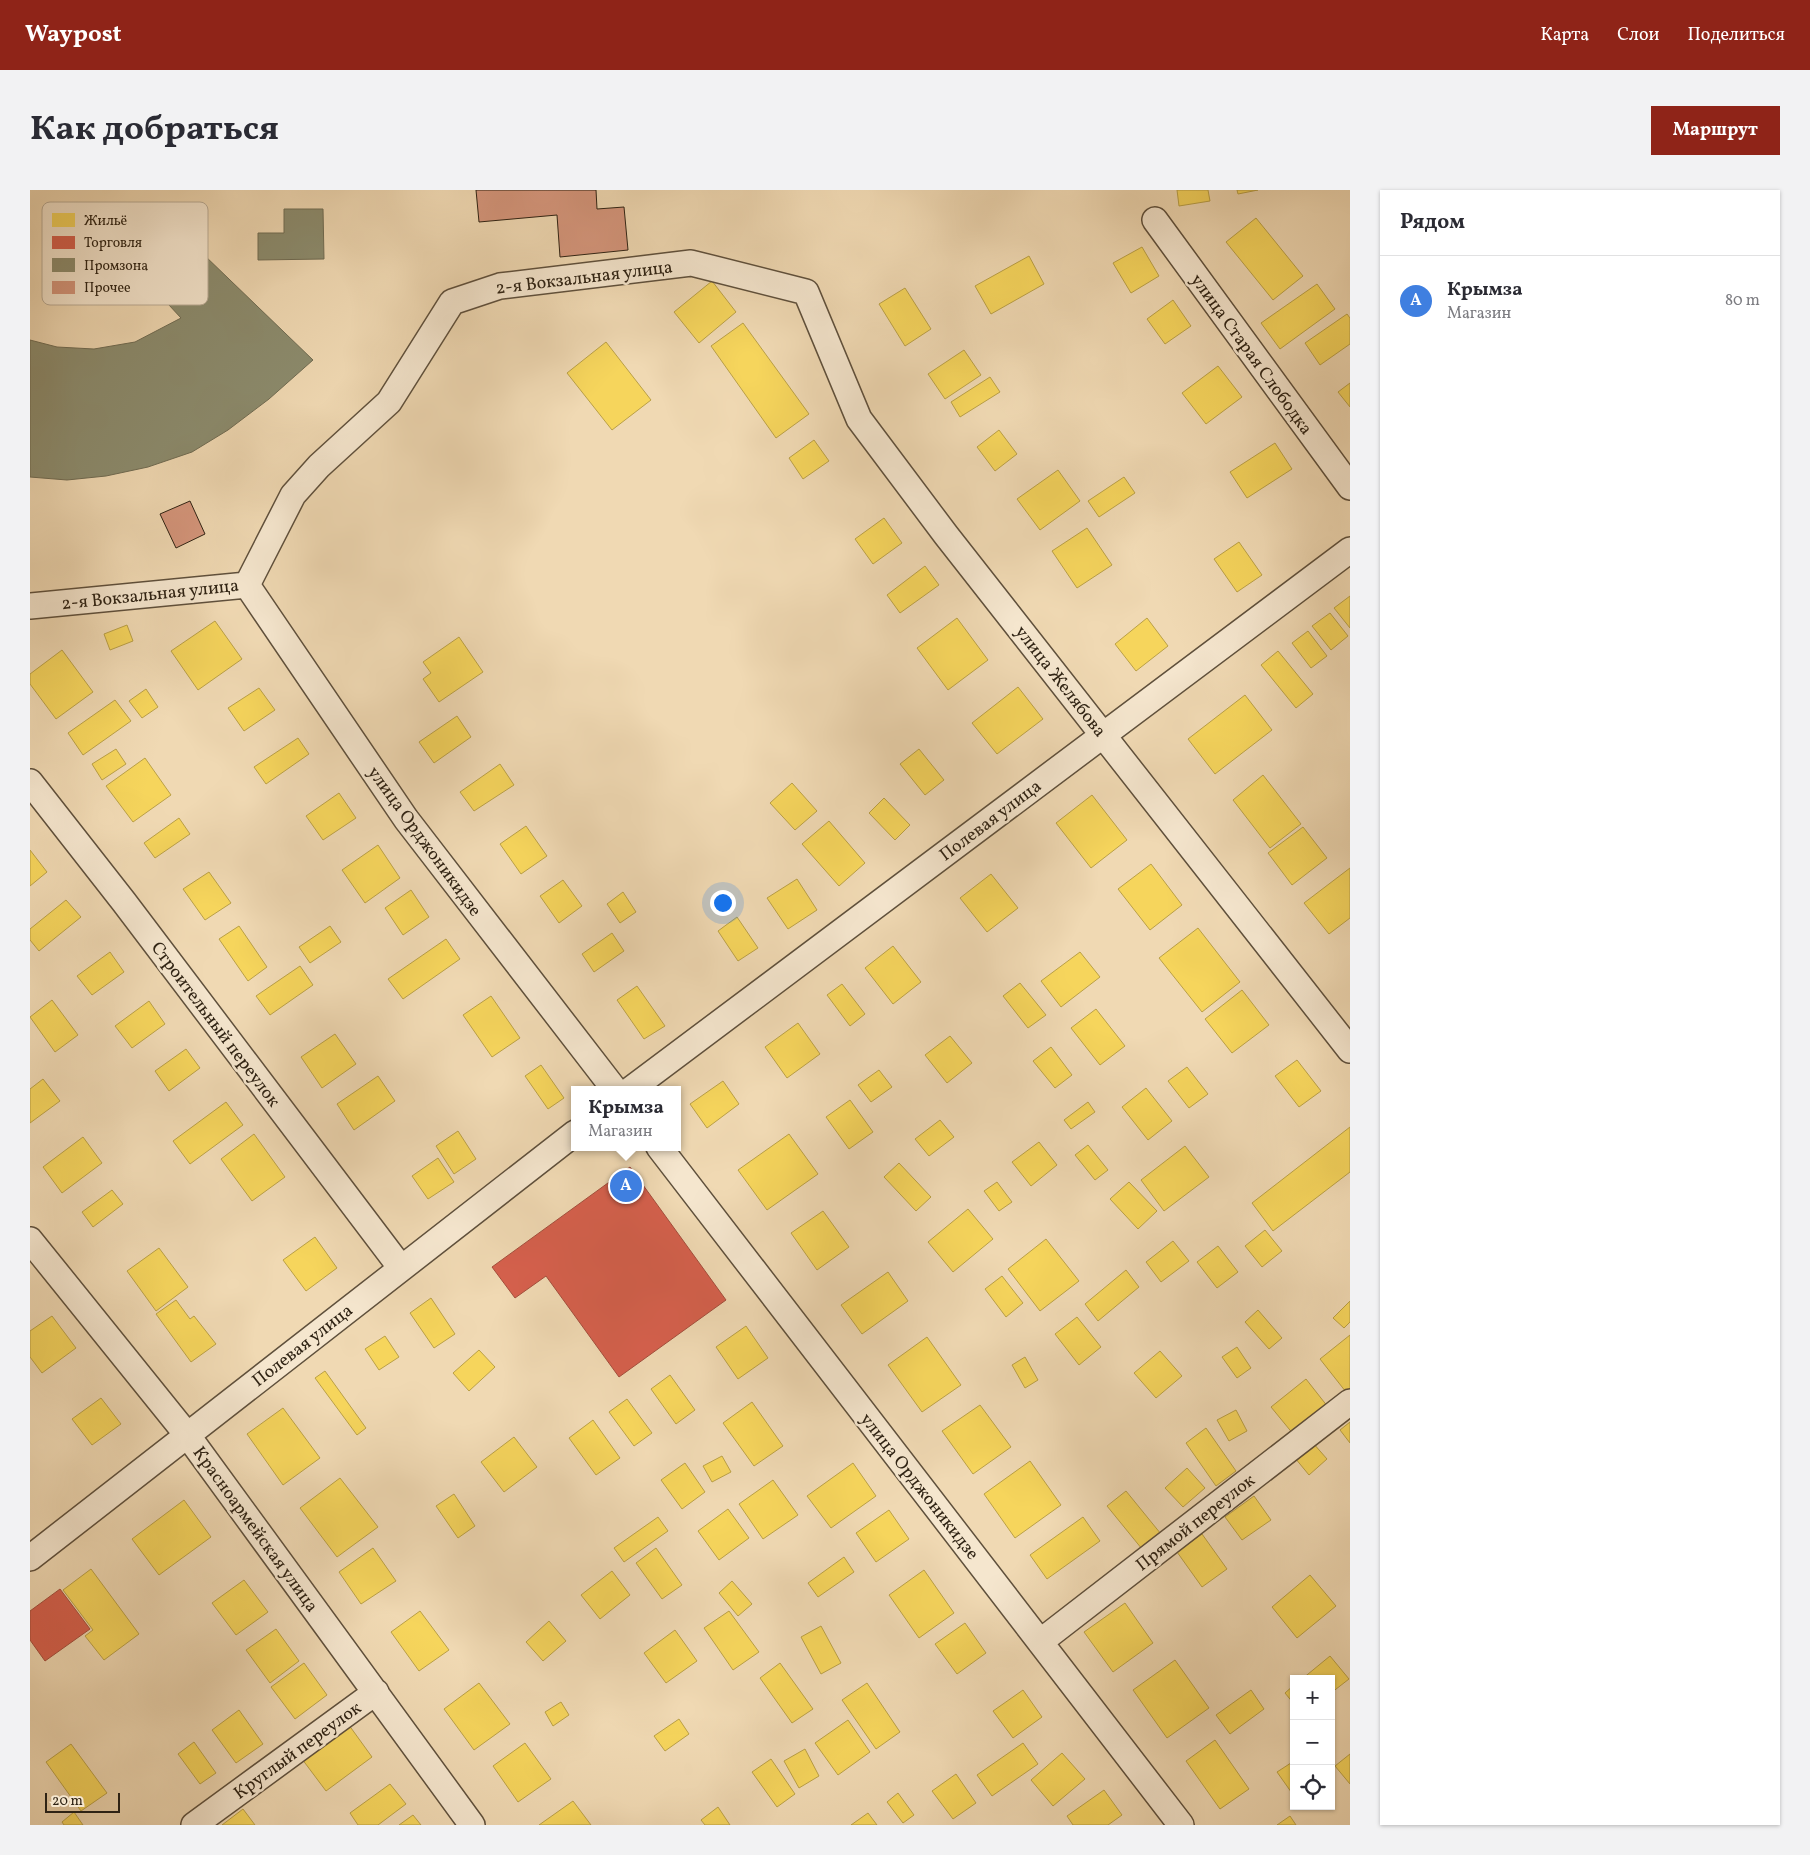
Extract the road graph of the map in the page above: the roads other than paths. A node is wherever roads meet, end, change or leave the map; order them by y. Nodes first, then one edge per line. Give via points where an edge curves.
1 (1155, 220) dead end
2 (806, 292) joint
3 (1350, 486) edge
4 (1350, 550) edge
5 (247, 585) junction
6 (30, 606) edge
7 (1104, 735) junction
8 (30, 782) edge
9 (1350, 1050) edge
10 (612, 1086) edge
11 (635, 1086) edge
12 (571, 1136) edge
13 (663, 1151) edge
14 (30, 1240) edge
15 (400, 1268) junction
16 (1350, 1402) edge
17 (188, 1436) junction
18 (30, 1558) edge
19 (1040, 1642) junction
20 (376, 1692) junction
21 (194, 1825) edge
22 (472, 1825) edge
23 (1181, 1825) edge

1 - 3 street, улица Старая Слободка
2 - 5 street, 2-я Вокзальная улица via 691,263 500,286 452,302 389,402 319,466 293,496
2 - 7 street, улица Желябова via 859,419
4 - 7 street, Полевая улица
5 - 6 street, 2-я Вокзальная улица
5 - 10 street, улица Орджоникидзе via 406,820
7 - 9 street, улица Желябова
7 - 11 street, Полевая улица
8 - 15 street, Строительный переулок
12 - 15 street, Полевая улица
13 - 19 street, улица Орджоникидзе
14 - 17 street, Красноармейская улица
15 - 17 street, Полевая улица
16 - 19 street, Прямой переулок
17 - 18 street, Полевая улица
17 - 20 street, Красноармейская улица
19 - 23 street, улица Орджоникидзе
20 - 21 street, Круглый переулок
20 - 22 street, Красноармейская улица

